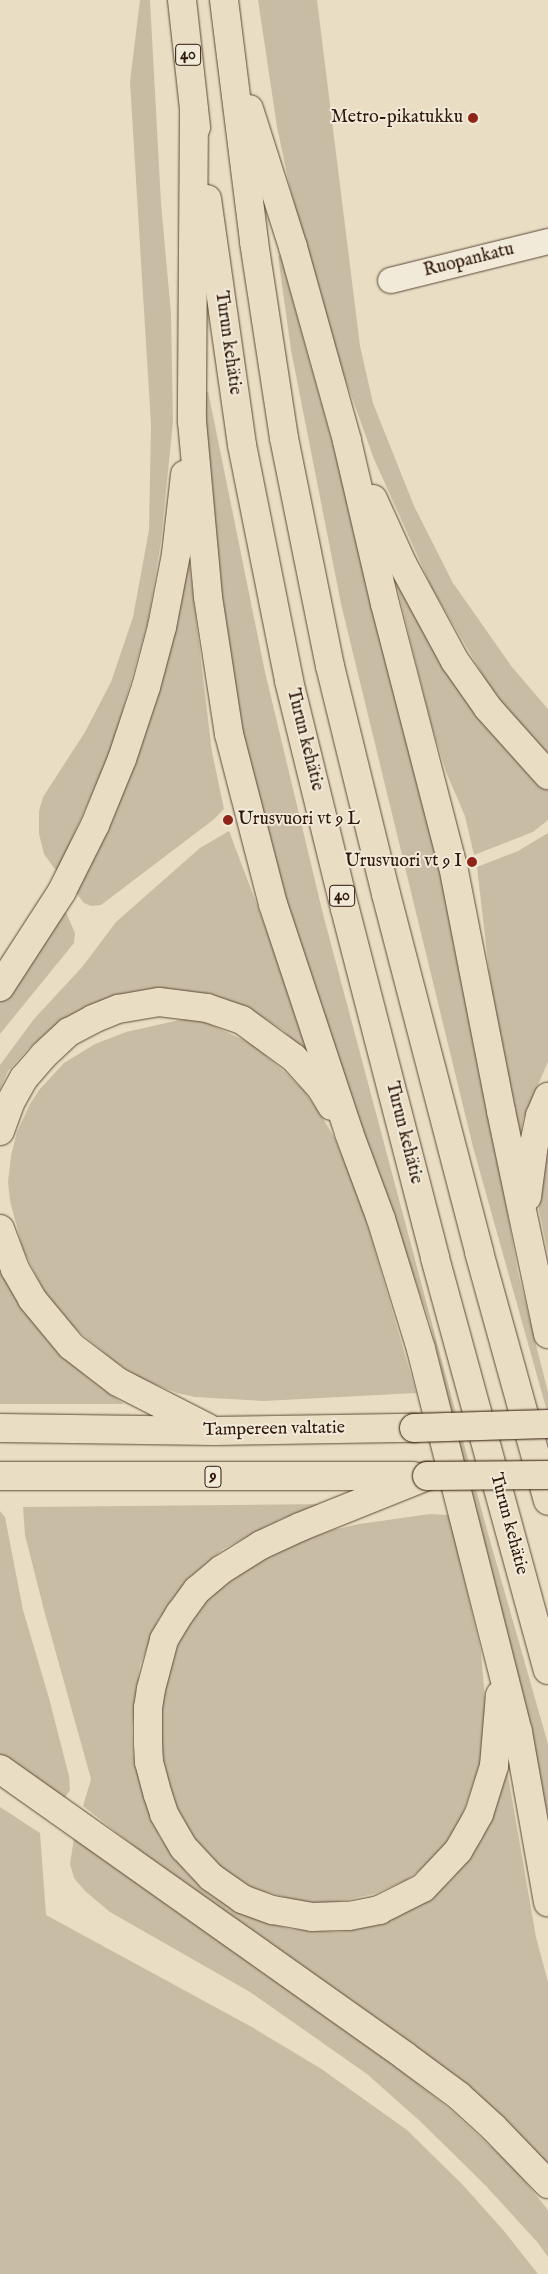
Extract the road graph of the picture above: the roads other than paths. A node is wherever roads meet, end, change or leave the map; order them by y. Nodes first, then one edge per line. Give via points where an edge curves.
1 (182, 0) edge
2 (224, 0) edge
3 (228, 41) junction
4 (194, 110) junction
5 (548, 241) edge
6 (390, 280) dead end
7 (192, 421) junction
8 (347, 441) junction
9 (548, 775) edge
10 (0, 987) edge
11 (548, 1097) edge
12 (0, 1131) edge
13 (349, 1133) junction
14 (525, 1221) junction
15 (0, 1229) edge
16 (548, 1334) edge
17 (548, 1424) edge
18 (0, 1428) edge
19 (214, 1431) junction
20 (548, 1475) edge
21 (0, 1476) edge
22 (427, 1476) junction
23 (548, 1501) edge
24 (548, 1670) edge
25 (502, 1671) junction
26 (0, 1769) edge
27 (548, 1902) edge
28 (548, 2184) edge

1 - 4 highway, Turun kehätie / 40
2 - 3 highway, 40
3 - 8 highway via 293,247
3 - 23 highway, 40 via 284,438 330,666 479,1252
4 - 7 highway
4 - 24 highway, Turun kehätie / 40 via 242,446 290,681 435,1258
5 - 6 street, Ruopankatu
7 - 10 highway via 176,554 162,628 122,759 95,825 62,891
7 - 13 highway via 208,597 229,734 273,904
8 - 9 highway via 403,565 455,661 488,708
8 - 14 highway via 453,866
11 - 14 highway via 534,1144
12 - 13 highway via 24,1078 69,1032 118,1009 159,1002 219,1011 242,1020 268,1037 305,1069
13 - 25 highway via 381,1220 421,1349
14 - 16 highway
15 - 19 highway via 15,1269 32,1299 71,1346 118,1382
17 - 19 highway, Tampereen valtatie, bridge
18 - 19 highway, Tampereen valtatie
20 - 22 highway, 9, bridge
21 - 22 highway, 9
22 - 25 highway via 261,1545 221,1570 188,1600 164,1640 148,1708 149,1762 164,1814 184,1848 211,1877 258,1906 293,1915 328,1918 366,1914 392,1905 423,1888 442,1870 458,1852 479,1814 494,1766
25 - 27 highway via 518,1732
26 - 28 highway via 459,2096

